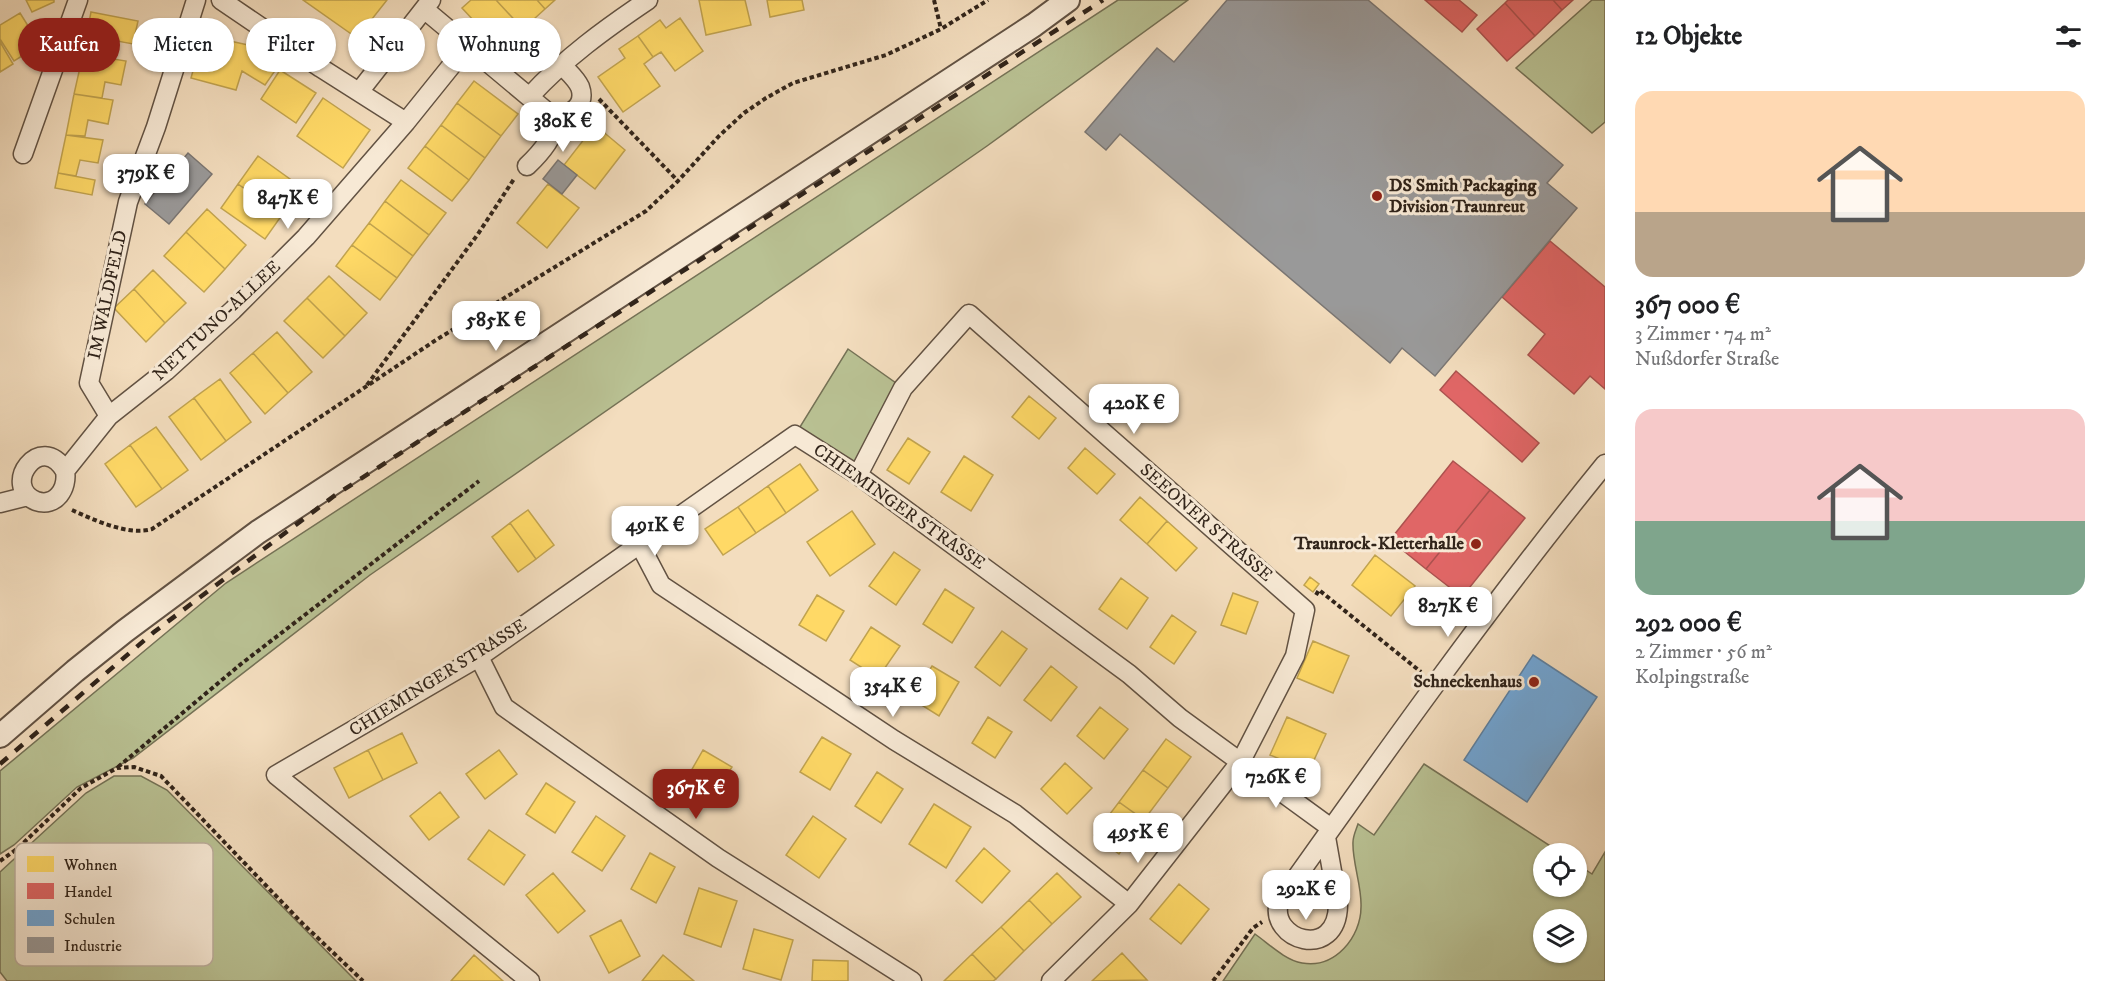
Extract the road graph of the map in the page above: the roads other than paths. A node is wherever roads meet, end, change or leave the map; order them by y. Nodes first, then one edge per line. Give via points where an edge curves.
1 (78, 0) edge
2 (196, 0) edge
3 (221, 0) edge
4 (648, 0) edge
5 (1068, 0) edge
6 (428, 4) edge
7 (442, 18) edge
8 (561, 64) joint
9 (446, 72) edge
10 (501, 72) edge
11 (553, 72) edge
12 (359, 92) junction
13 (530, 96) junction
14 (560, 116) junction
15 (406, 122) junction
16 (23, 154) dead end
17 (527, 166) road end
18 (109, 416) junction
19 (1605, 464) edge
20 (65, 471) junction
21 (858, 475) junction
22 (28, 496) junction
23 (0, 503) edge
24 (640, 545) junction
25 (479, 657) junction
26 (0, 736) edge
27 (1241, 761) junction
28 (1329, 832) junction
29 (1129, 904) junction
30 (530, 981) edge
31 (912, 981) edge
32 (1051, 981) edge

1 - 16 street
2 - 18 street, IM WALDFELD via 128,202 88,383
3 - 12 street
4 - 8 street
5 - 26 street via 258,532 117,638
6 - 7 street
6 - 12 street
8 - 14 street via 575,80 581,99 573,111
9 - 15 street, NETTUNO-ALLEE
10 - 13 street
11 - 13 street
12 - 15 street
13 - 14 street via 546,111
14 - 17 street via 553,136
15 - 18 street, NETTUNO-ALLEE via 306,237 233,310
18 - 20 street, NETTUNO-ALLEE
19 - 28 street via 1436,684
20 - 22 street, NETTUNO-ALLEE via 65,488 60,495 39,502
20 - 22 street via 50,457 31,460 21,477
21 - 24 street, CHIEMINGER STRASSE via 795,435
21 - 27 street, CHIEMINGER STRASSE
21 - 27 street, SEEONER STRASSE via 903,388 969,314 1305,610 1295,656
22 - 23 street
24 - 25 street, CHIEMINGER STRASSE
24 - 29 street via 661,585 894,740 1015,814
25 - 30 street, CHIEMINGER STRASSE via 276,775
25 - 31 street via 504,707 718,858
27 - 28 street, CHIEMINGER STRASSE
27 - 29 street
28 - 28 street via 1338,905 1335,926 1328,935 1306,940 1286,929 1276,912 1279,902
29 - 32 street

